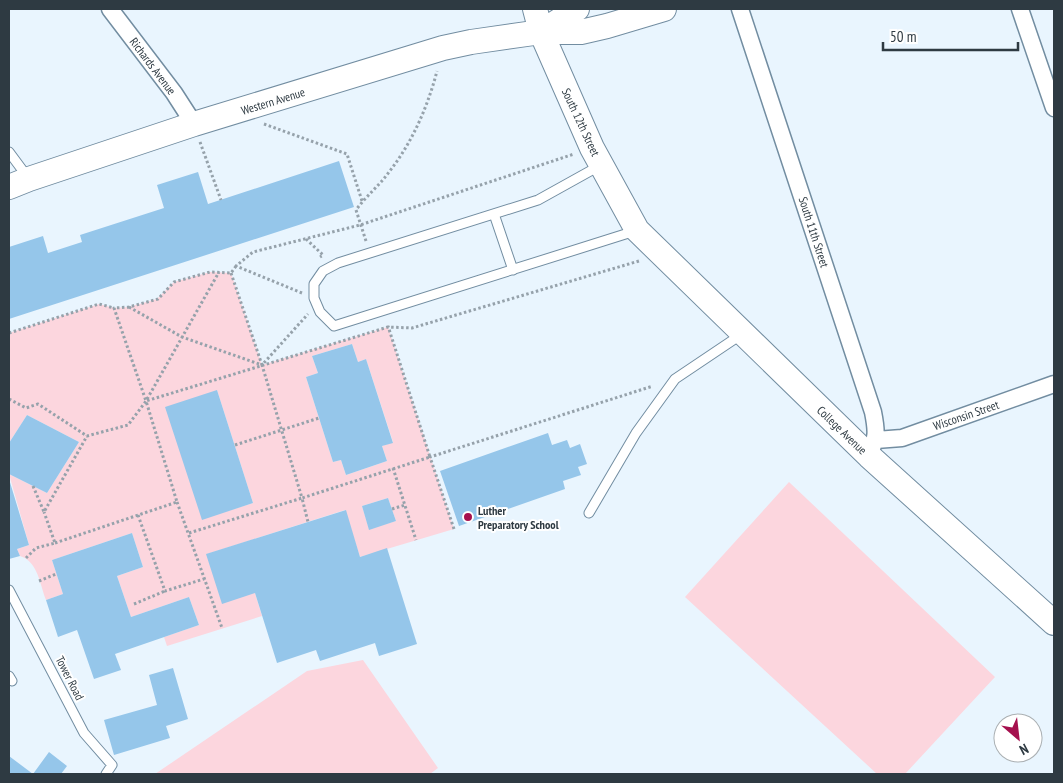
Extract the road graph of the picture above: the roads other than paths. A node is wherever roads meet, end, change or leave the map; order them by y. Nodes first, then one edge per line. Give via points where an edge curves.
1 (110, 9) edge
2 (535, 9) edge
3 (577, 9) edge
4 (664, 9) edge
5 (740, 9) edge
6 (1020, 9) edge
7 (541, 32) junction
8 (1054, 108) edge
9 (194, 124) junction
10 (9, 152) edge
11 (597, 156) junction
12 (19, 183) edge
13 (494, 214) junction
14 (636, 230) junction
15 (513, 270) junction
16 (742, 334) junction
17 (1054, 384) edge
18 (873, 448) junction
19 (589, 513) dead end
20 (9, 590) edge
21 (1054, 624) edge
22 (106, 774) edge

1 - 9 street, Richards Avenue via 174,92
2 - 7 street, South 12th Street
3 - 7 street, Western Avenue
4 - 7 street, Western Avenue via 581,32
5 - 18 street, South 11th Street via 873,412 876,425
6 - 8 street
7 - 9 street, Western Avenue via 442,48
7 - 11 street, South 12th Street
9 - 12 street, Western Avenue
10 - 12 lane
11 - 13 lane via 538,200
11 - 14 street, South 12th Street
13 - 15 lane
13 - 15 lane via 338,262 323,271 314,284 314,298 320,312 334,326
14 - 15 lane
14 - 16 street, College Avenue
16 - 18 street, College Avenue
16 - 19 lane via 675,379 636,433
17 - 18 street, Wisconsin Street
18 - 21 street, College Avenue
20 - 22 lane, Tower Road via 84,733 112,766

